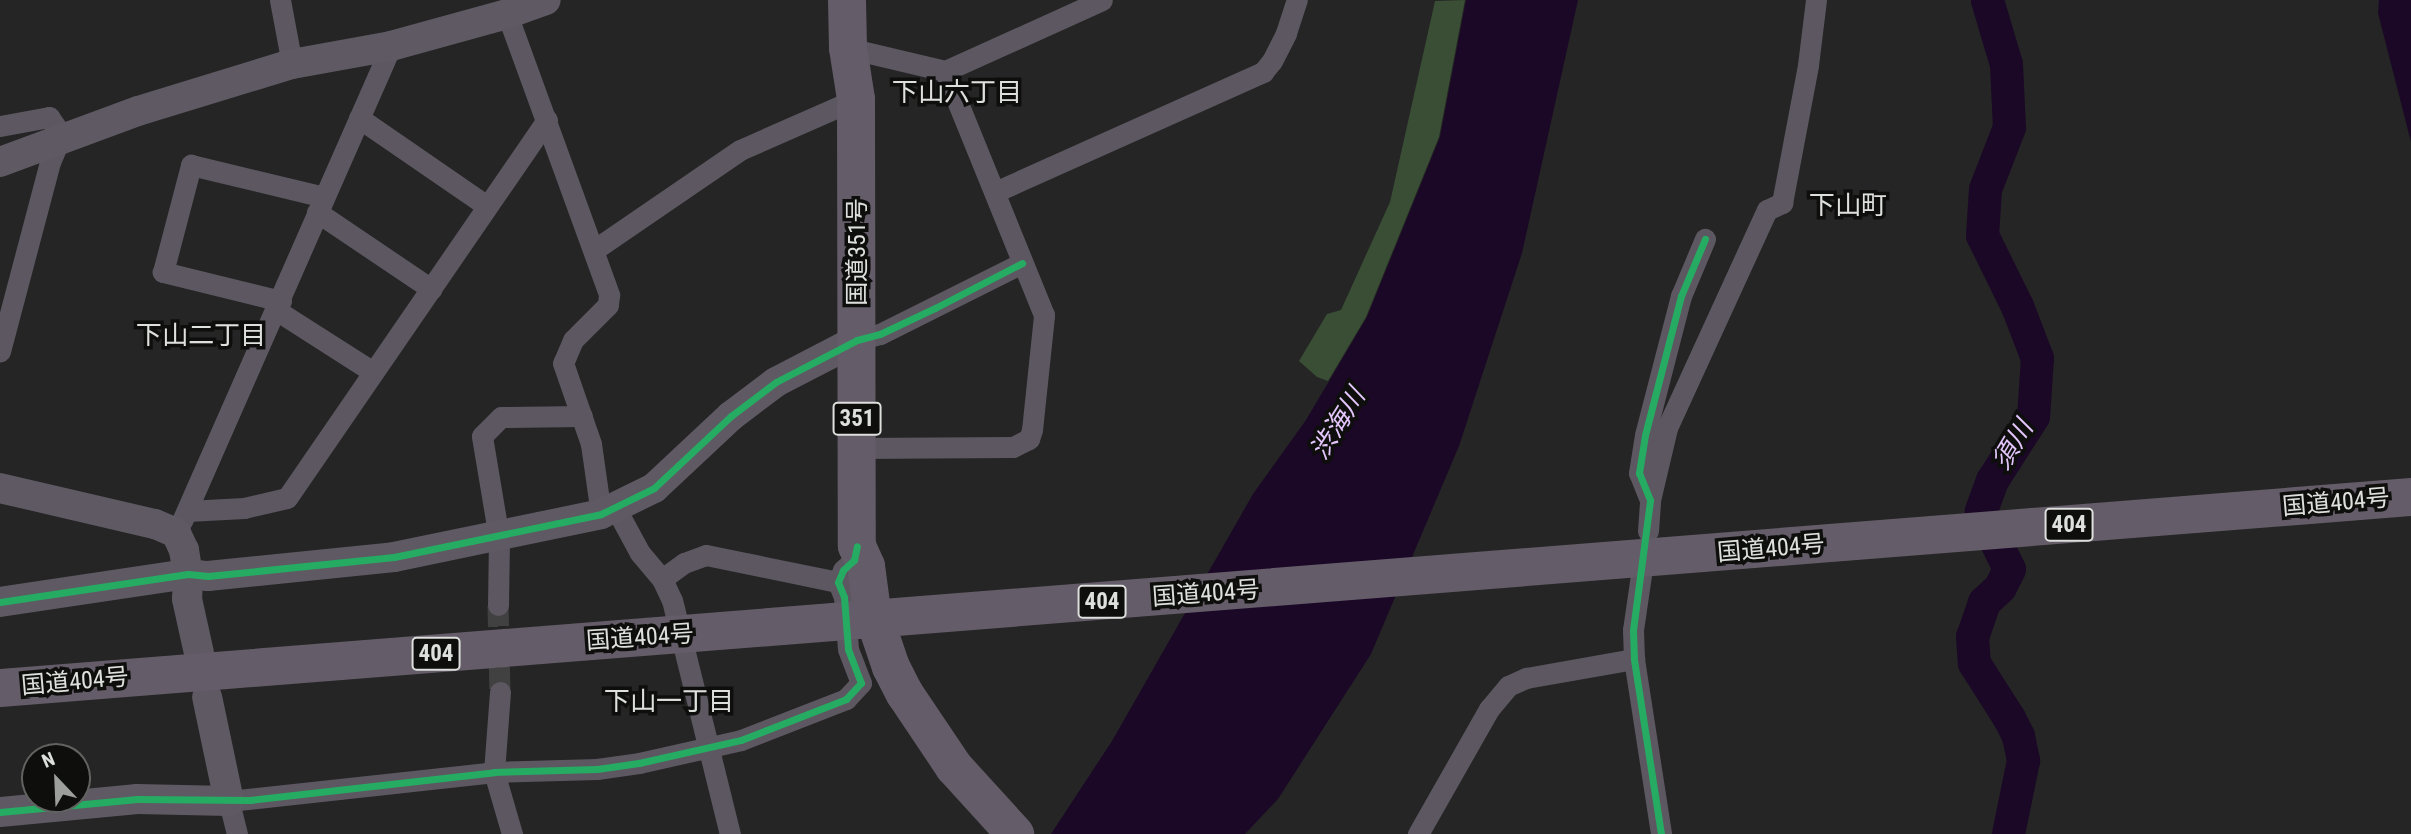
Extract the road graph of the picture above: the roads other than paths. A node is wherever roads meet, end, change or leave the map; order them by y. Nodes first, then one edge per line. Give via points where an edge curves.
1 (280, 0) edge
2 (546, 0) edge
3 (847, 0) edge
4 (1102, 0) edge
5 (1297, 0) edge
6 (1816, 0) edge
7 (507, 14) junction
8 (391, 46) junction
9 (848, 48) junction
10 (292, 64) junction
11 (945, 71) junction
12 (856, 99) junction
13 (359, 118) junction
14 (547, 120) junction
15 (0, 126) edge
16 (58, 142) junction
17 (0, 162) edge
18 (995, 192) junction
19 (321, 204) junction
20 (487, 206) junction
21 (1705, 239) dead end
22 (594, 250) junction
23 (1022, 263) junction
24 (431, 289) junction
25 (278, 306) junction
26 (857, 340) junction
27 (0, 351) edge
28 (373, 372) junction
29 (582, 416) junction
30 (857, 448) junction
31 (0, 488) edge
32 (2411, 497) edge
33 (1650, 500) junction
34 (608, 511) junction
35 (182, 522) junction
36 (1648, 531) dead end
37 (499, 538) junction
38 (857, 547) junction
39 (188, 573) junction
40 (1641, 575) dead end
41 (662, 579) junction
42 (838, 582) junction
43 (0, 602) edge
44 (498, 605) tunnel mouth
45 (199, 653) dead end
46 (1634, 659) junction
47 (0, 688) edge
48 (500, 692) tunnel mouth
49 (207, 697) dead end
50 (710, 748) junction
51 (494, 772) junction
52 (229, 801) junction
53 (0, 812) edge
54 (237, 834) edge
55 (512, 834) edge
56 (730, 834) edge
57 (1015, 834) edge
58 (1419, 834) edge
59 (1661, 834) edge

1 - 10 street
2 - 7 street
3 - 9 highway, 国道351号 / 351
4 - 11 street
5 - 18 street via 1286,33 1263,72
6 - 33 street via 1782,203 1767,209 1667,428
7 - 8 street
7 - 14 street
8 - 10 street
8 - 13 street
9 - 11 street
9 - 12 highway, 国道351号 / 351
10 - 16 street via 138,111
11 - 18 street
12 - 22 street via 740,150
12 - 26 highway, 国道351号 / 351
13 - 19 street
13 - 20 street
14 - 20 street
14 - 22 street
15 - 16 street via 49,117 58,130
16 - 17 street
16 - 27 street
18 - 23 street
19 - 24 street
19 - 25 street
19 - 25 street via 191,165 163,272
20 - 24 street
21 - 33 street via 1681,296 1645,435 1639,472
22 - 29 street via 608,304 573,340 563,363
23 - 26 street via 913,319
23 - 30 street via 1044,315 1029,439 1013,447
24 - 28 street
25 - 28 street
25 - 35 street
26 - 30 highway, 国道351号 / 351
26 - 34 street via 776,382 731,416 654,488
28 - 35 street via 287,498
29 - 34 street
29 - 37 street via 501,417 482,436
30 - 38 highway, 国道351号 / 351
31 - 35 street via 155,524
32 - 47 highway, 国道404号 / 404
33 - 36 street
34 - 37 street
34 - 41 street
35 - 39 street
37 - 39 street via 316,568 208,576
37 - 44 street
38 - 42 street
38 - 57 highway, 国道351号 / 351 via 891,667 954,767
39 - 43 street
39 - 45 street via 187,599
40 - 46 street
41 - 42 street via 684,563 706,555
41 - 50 street via 678,618
42 - 50 street via 844,597 848,649 861,683 829,706
46 - 58 street via 1526,678 1508,686 1489,709
46 - 59 street
48 - 51 street
49 - 52 street
50 - 51 street via 597,769
50 - 56 street
51 - 52 street
51 - 55 street
52 - 53 street via 137,799
52 - 54 street

